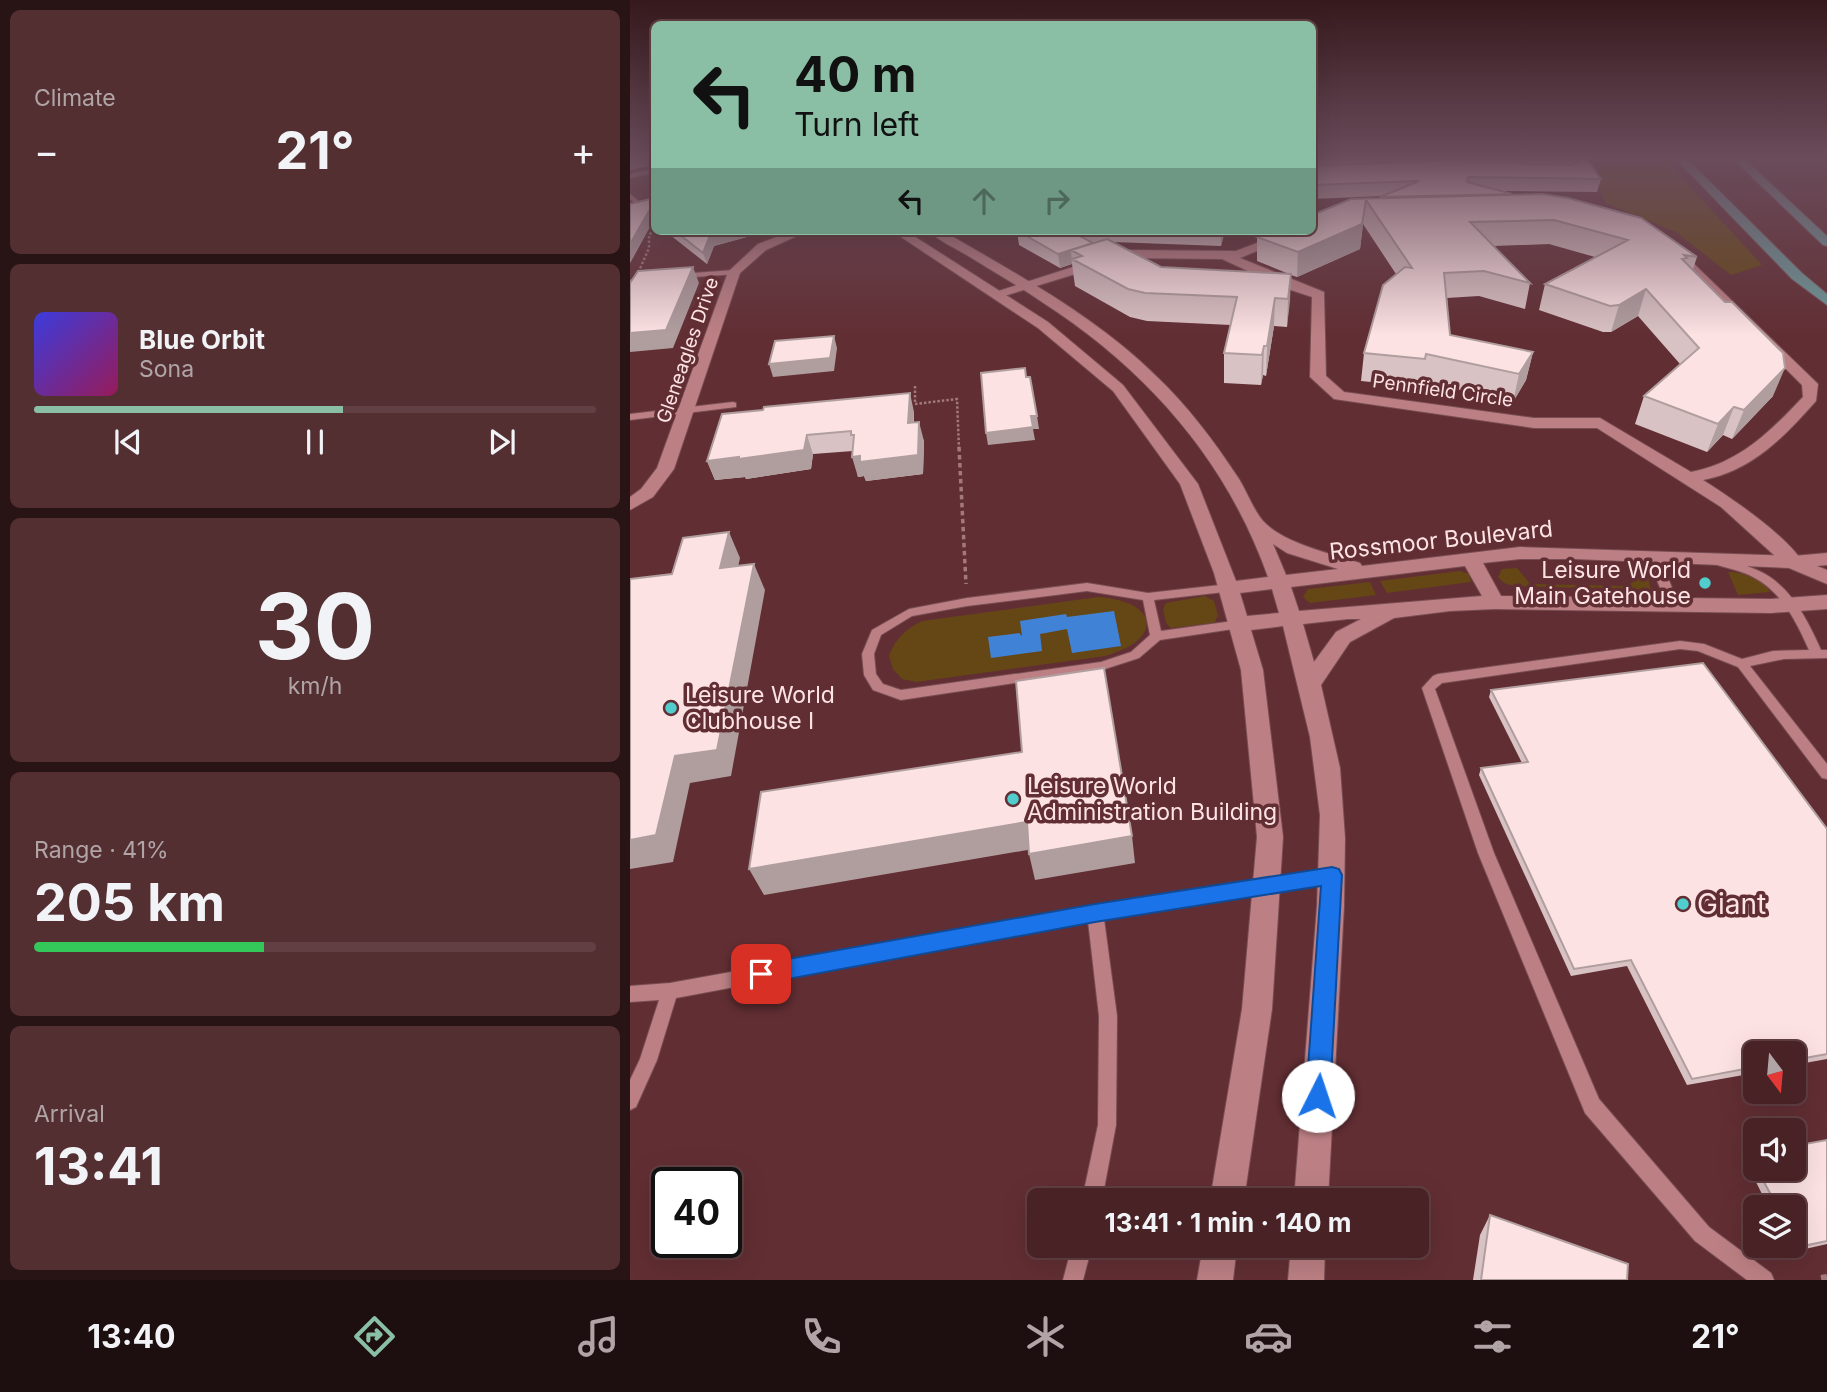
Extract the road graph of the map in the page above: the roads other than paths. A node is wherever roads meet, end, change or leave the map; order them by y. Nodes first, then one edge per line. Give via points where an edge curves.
1 (1737, 216) edge
2 (1799, 216) edge
3 (792, 235) edge
4 (904, 235) edge
5 (942, 235) edge
6 (1289, 235) edge
7 (1827, 242) edge
8 (1678, 256) edge
9 (1227, 257) junction
10 (1103, 260) junction
11 (1141, 267) edge
12 (734, 272) junction
13 (1270, 276) junction
14 (665, 278) edge
15 (1252, 282) edge
16 (1024, 285) junction
17 (996, 294) junction
18 (1827, 301) edge
19 (733, 405) dead end
20 (686, 410) junction
21 (630, 416) edge
22 (1689, 478) junction
23 (630, 505) edge
24 (1258, 526) junction
25 (1653, 557) junction
26 (1470, 558) junction
27 (1827, 559) edge
28 (1713, 560) junction
29 (1793, 562) junction
30 (1368, 570) junction
31 (1827, 578) edge
32 (1281, 582) junction
33 (1229, 588) junction
34 (1148, 597) junction
35 (1495, 601) junction
36 (1827, 602) edge
37 (1673, 604) junction
38 (1793, 605) junction
39 (1389, 612) junction
40 (1294, 618) junction
41 (1240, 624) junction
42 (1156, 636) junction
43 (1822, 654) edge
44 (1742, 664) junction
45 (1310, 684) junction
46 (1827, 774) edge
47 (1332, 875) junction
48 (1266, 887) junction
49 (1095, 913) junction
50 (670, 991) junction
51 (630, 995) edge
52 (630, 1101) edge
53 (1094, 1188) edge
54 (1229, 1188) edge
55 (1312, 1188) edge
56 (1079, 1258) edge
57 (1218, 1258) edge
58 (1307, 1258) edge
59 (1073, 1280) edge
60 (1215, 1280) edge
61 (1306, 1280) edge
62 (1764, 1280) edge

1 - 18 main road
2 - 7 main road
3 - 12 street, Gleneagles Drive via 762,247
4 - 17 street
5 - 16 street
6 - 9 street, Pennfield Circle
8 - 22 street via 1810,384 1811,398 1755,455 1709,475
9 - 10 street, Pennfield Circle via 1142,253
9 - 13 street, Pennfield Circle
10 - 11 street, Pennfield Circle
10 - 16 street, Pennfield Circle
12 - 14 lane
12 - 20 street, Gleneagles Drive
13 - 15 street
13 - 22 street, Pennfield Circle via 1319,295 1318,377 1339,396 1534,423 1600,423
16 - 17 street, Pennfield Circle
16 - 24 street via 1097,333 1150,378 1229,473
17 - 33 street via 1066,342 1118,388 1139,414 1189,484
19 - 20 lane
20 - 21 lane
20 - 23 street, Gleneagles Drive via 665,468
22 - 29 street, Pennfield Circle via 1755,526
24 - 30 street via 1310,556
24 - 32 street
25 - 26 street, Rossmoor Boulevard via 1520,553
25 - 28 street, Rossmoor Boulevard
25 - 37 lane
26 - 30 street, Rossmoor Boulevard
26 - 35 street
27 - 29 street, Rossmoor Boulevard
28 - 29 street, Rossmoor Boulevard
28 - 38 lane via 1757,574
29 - 31 street
30 - 32 street, Rossmoor Boulevard
32 - 33 street, Rossmoor Boulevard
32 - 40 street
33 - 34 lane
33 - 41 street
34 - 42 lane
34 - 42 lane via 1087,587 909,613 876,633 868,654 870,675 878,687 901,695 1102,666 1135,655
35 - 37 street
35 - 39 street
36 - 38 street
37 - 38 street
38 - 43 lane
39 - 40 street
39 - 45 street via 1343,638
40 - 41 street
40 - 45 street
41 - 42 lane
41 - 48 street via 1252,670 1270,837
43 - 44 lane via 1776,654
44 - 46 lane
44 - 62 lane via 1700,647 1680,645 1438,679 1428,688 1486,853 1592,1106 1702,1234
45 - 47 street via 1332,811
47 - 48 lane
47 - 55 street
48 - 49 lane
48 - 54 street via 1257,1009
49 - 50 lane
49 - 53 lane via 1108,1016 1107,1125
50 - 51 lane
50 - 52 lane
56 - 59 lane
57 - 60 street
58 - 61 street

